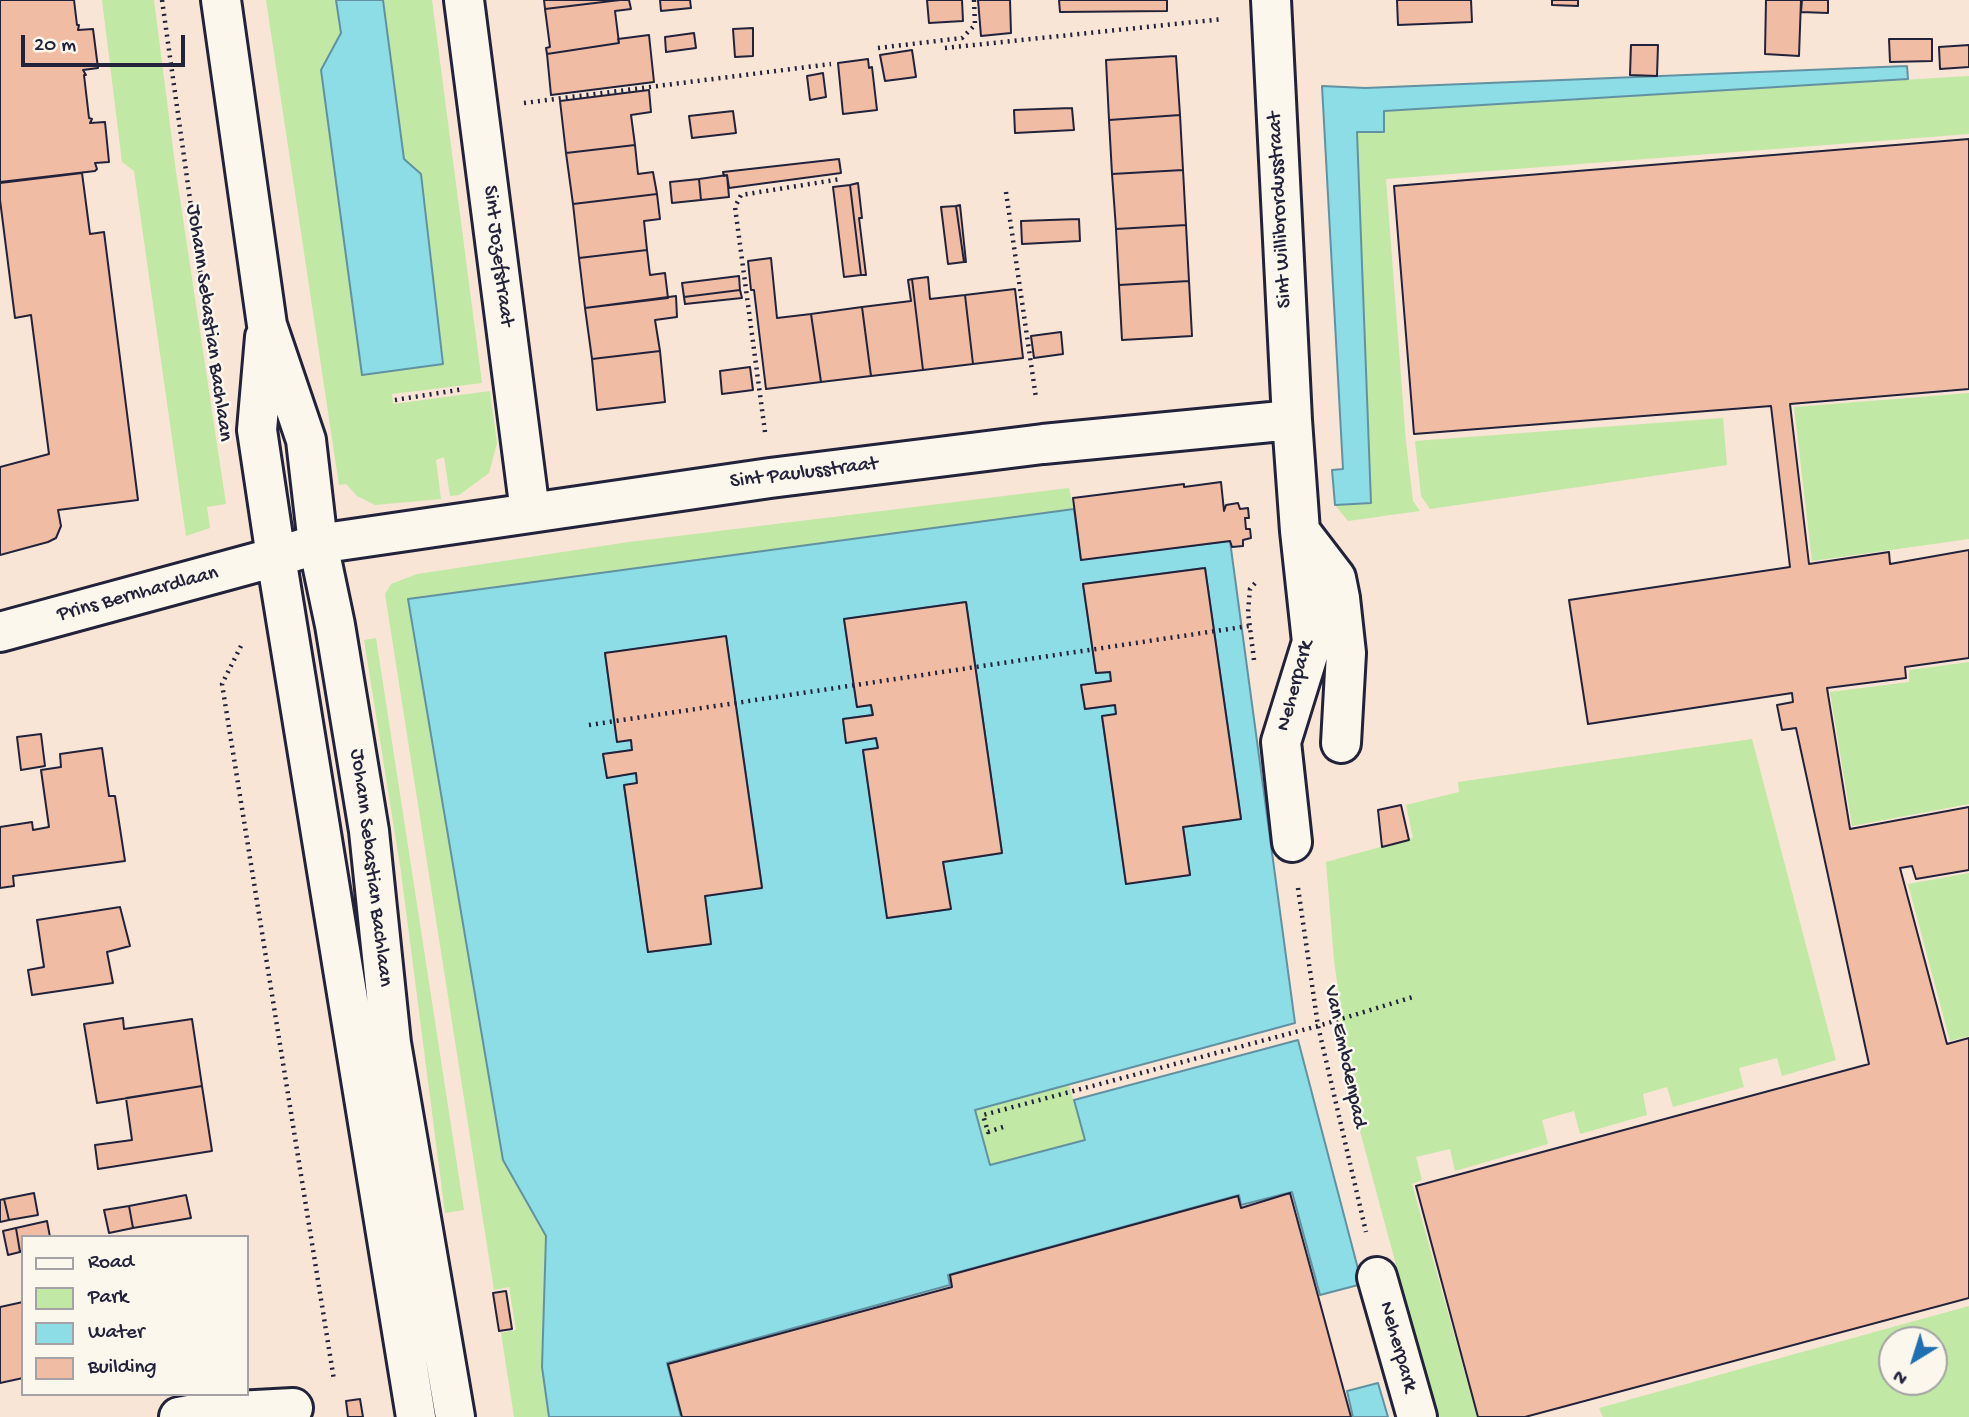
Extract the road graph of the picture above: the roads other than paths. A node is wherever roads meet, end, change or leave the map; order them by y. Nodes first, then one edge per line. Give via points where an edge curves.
1 (221, 0) edge
2 (464, 0) edge
3 (1271, 7) edge
4 (267, 325) junction
5 (1292, 420) junction
6 (530, 512) junction
7 (1300, 531) junction
8 (318, 544) junction
9 (276, 557) junction
10 (0, 632) edge
11 (1341, 743) dead end
12 (1292, 842) road end
13 (1377, 1277) road end
14 (293, 1408) dead end
15 (179, 1417) edge
16 (416, 1417) edge
17 (455, 1417) edge
18 (1417, 1417) edge

1 - 4 street, Johann Sebastian Bachlaan
2 - 6 street, Sint Jozefstraat
3 - 5 street, Sint Willibrordusstraat
4 - 8 street, Johann Sebastian Bachlaan via 306,440
4 - 9 street, Johann Sebastian Bachlaan via 257,430
5 - 6 street, Sint Paulusstraat via 1043,444
5 - 7 street, Neherpark
6 - 8 street, Sint Paulusstraat
7 - 11 street, Neherpark via 1336,578 1340,598 1346,653
7 - 12 street, Neherpark via 1312,642 1281,742
8 - 9 street, Prins Bernhardlaan
8 - 17 street, Johann Sebastian Bachlaan via 369,831 391,1044
9 - 10 street, Prins Bernhardlaan
9 - 16 street, Johann Sebastian Bachlaan
13 - 18 street, Neherpark
14 - 15 street

